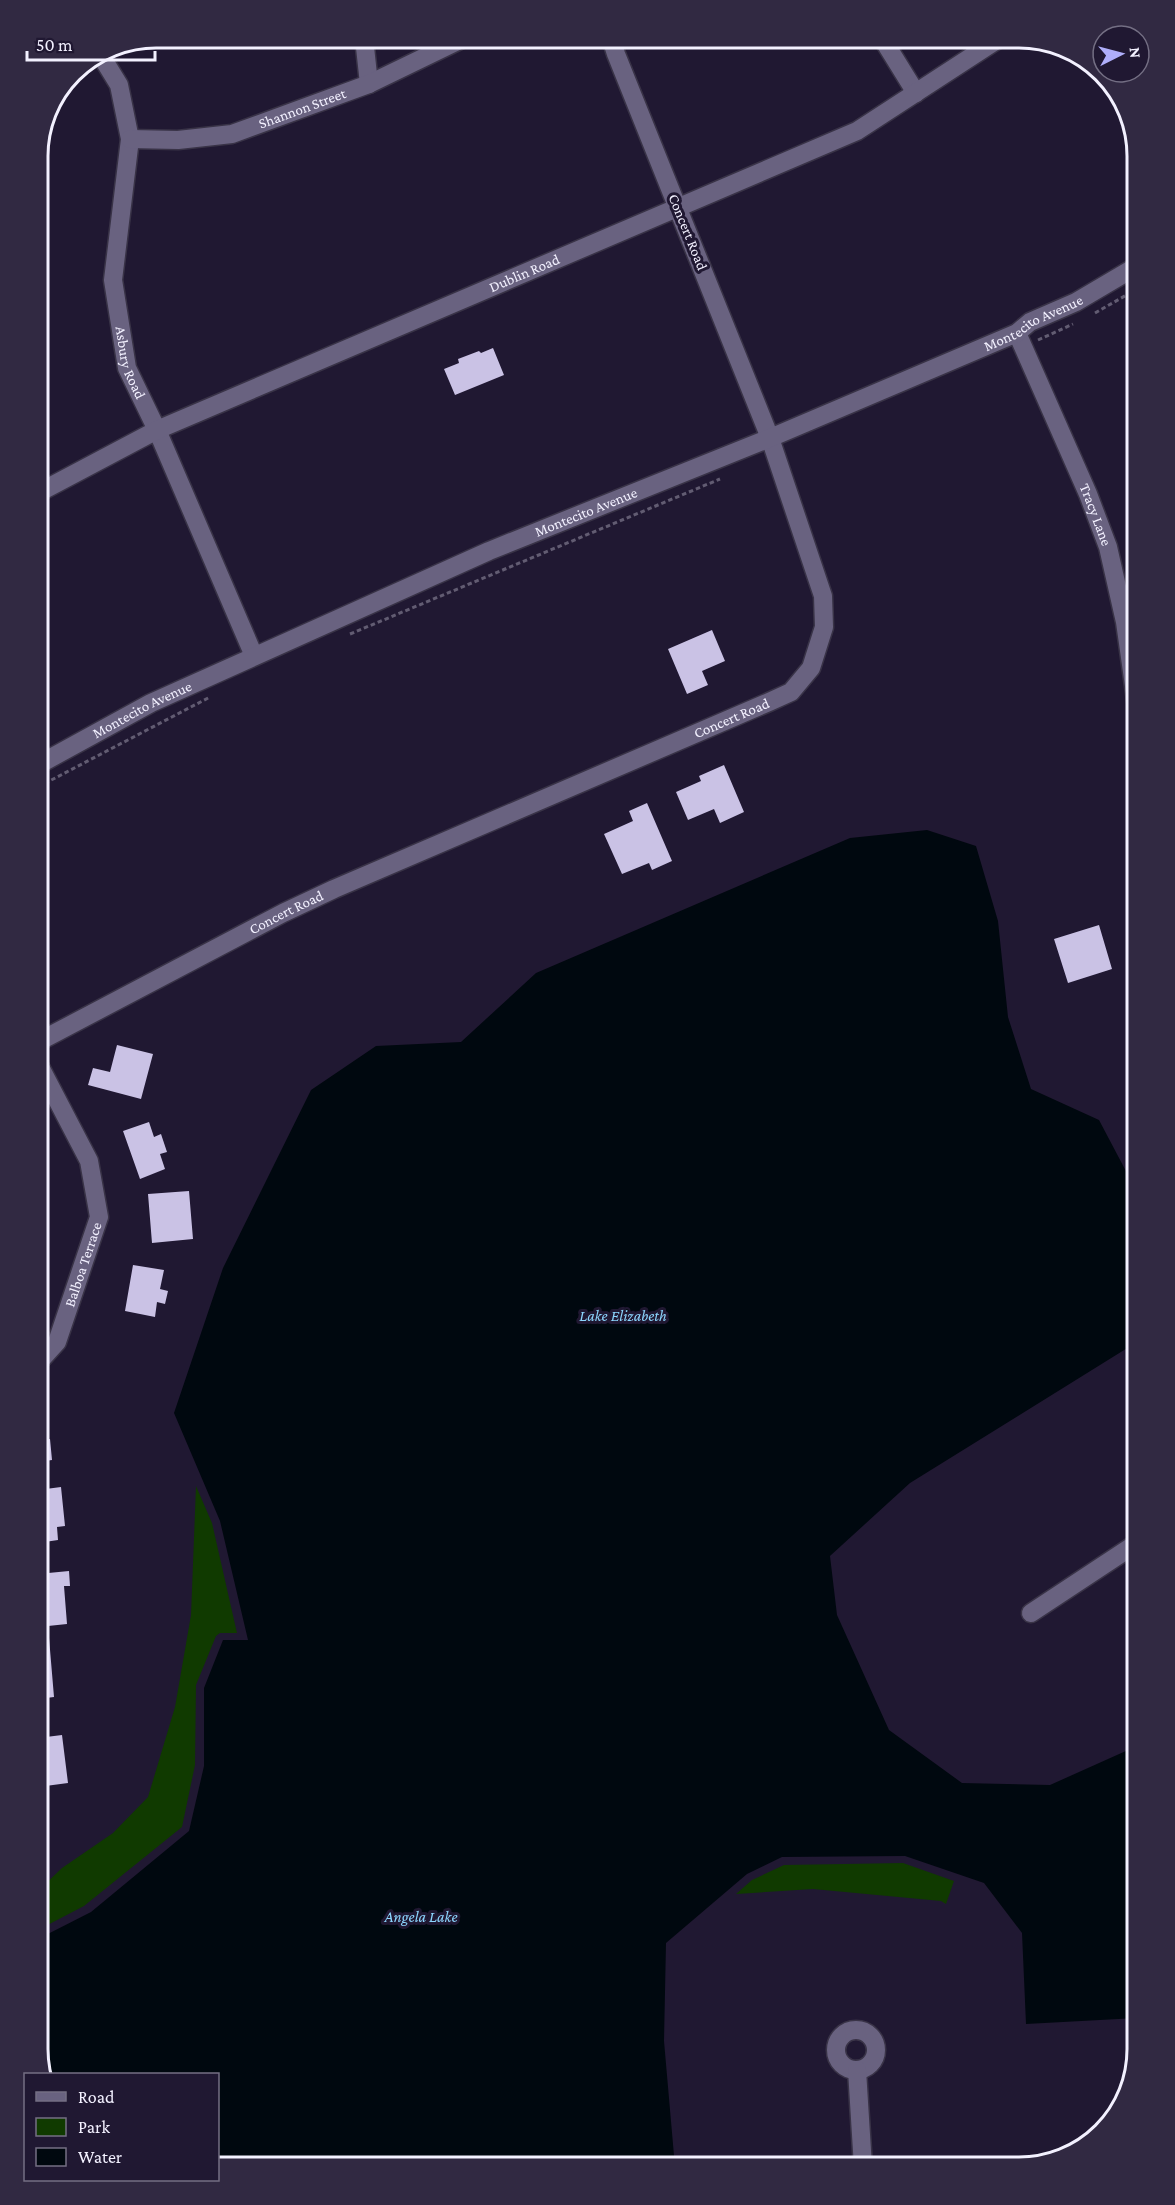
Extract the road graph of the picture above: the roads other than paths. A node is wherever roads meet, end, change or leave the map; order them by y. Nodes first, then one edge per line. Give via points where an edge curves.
1 (365, 48) edge
2 (443, 48) edge
3 (615, 48) edge
4 (888, 48) edge
5 (985, 48) edge
6 (104, 61) edge
7 (369, 84) junction
8 (916, 93) junction
9 (130, 139) junction
10 (678, 209) junction
11 (1127, 272) edge
12 (1017, 333) junction
13 (157, 430) junction
14 (770, 438) junction
15 (48, 488) edge
16 (1127, 636) edge
17 (254, 656) junction
18 (48, 760) edge
19 (48, 1037) edge
20 (48, 1082) edge
21 (48, 1352) edge
22 (1127, 1550) edge
23 (1031, 1613) dead end
24 (857, 2070) dead end
25 (862, 2157) edge

1 - 7 street
2 - 7 street, Shannon Street
3 - 10 street, Concert Road
4 - 8 street
5 - 8 street, Dublin Road
6 - 9 street, Asbury Road via 119,85
7 - 9 street, Shannon Street via 232,134 178,140
8 - 10 street, Dublin Road via 857,131
9 - 13 street, Asbury Road via 113,280 127,368
10 - 13 street, Dublin Road
10 - 14 street, Concert Road
11 - 12 street, Montecito Avenue via 1076,302 1030,322
12 - 14 street, Montecito Avenue
12 - 16 street, Tracy Lane via 1108,547
13 - 15 street, Dublin Road
13 - 17 street, Asbury Road
14 - 17 street, Montecito Avenue via 489,551
14 - 19 street, Concert Road via 824,596 824,627 812,668 791,692 283,913
17 - 18 street, Montecito Avenue via 151,703
20 - 21 street, Balboa Terrace via 89,1161 99,1217 57,1342
22 - 23 street
24 - 25 street

